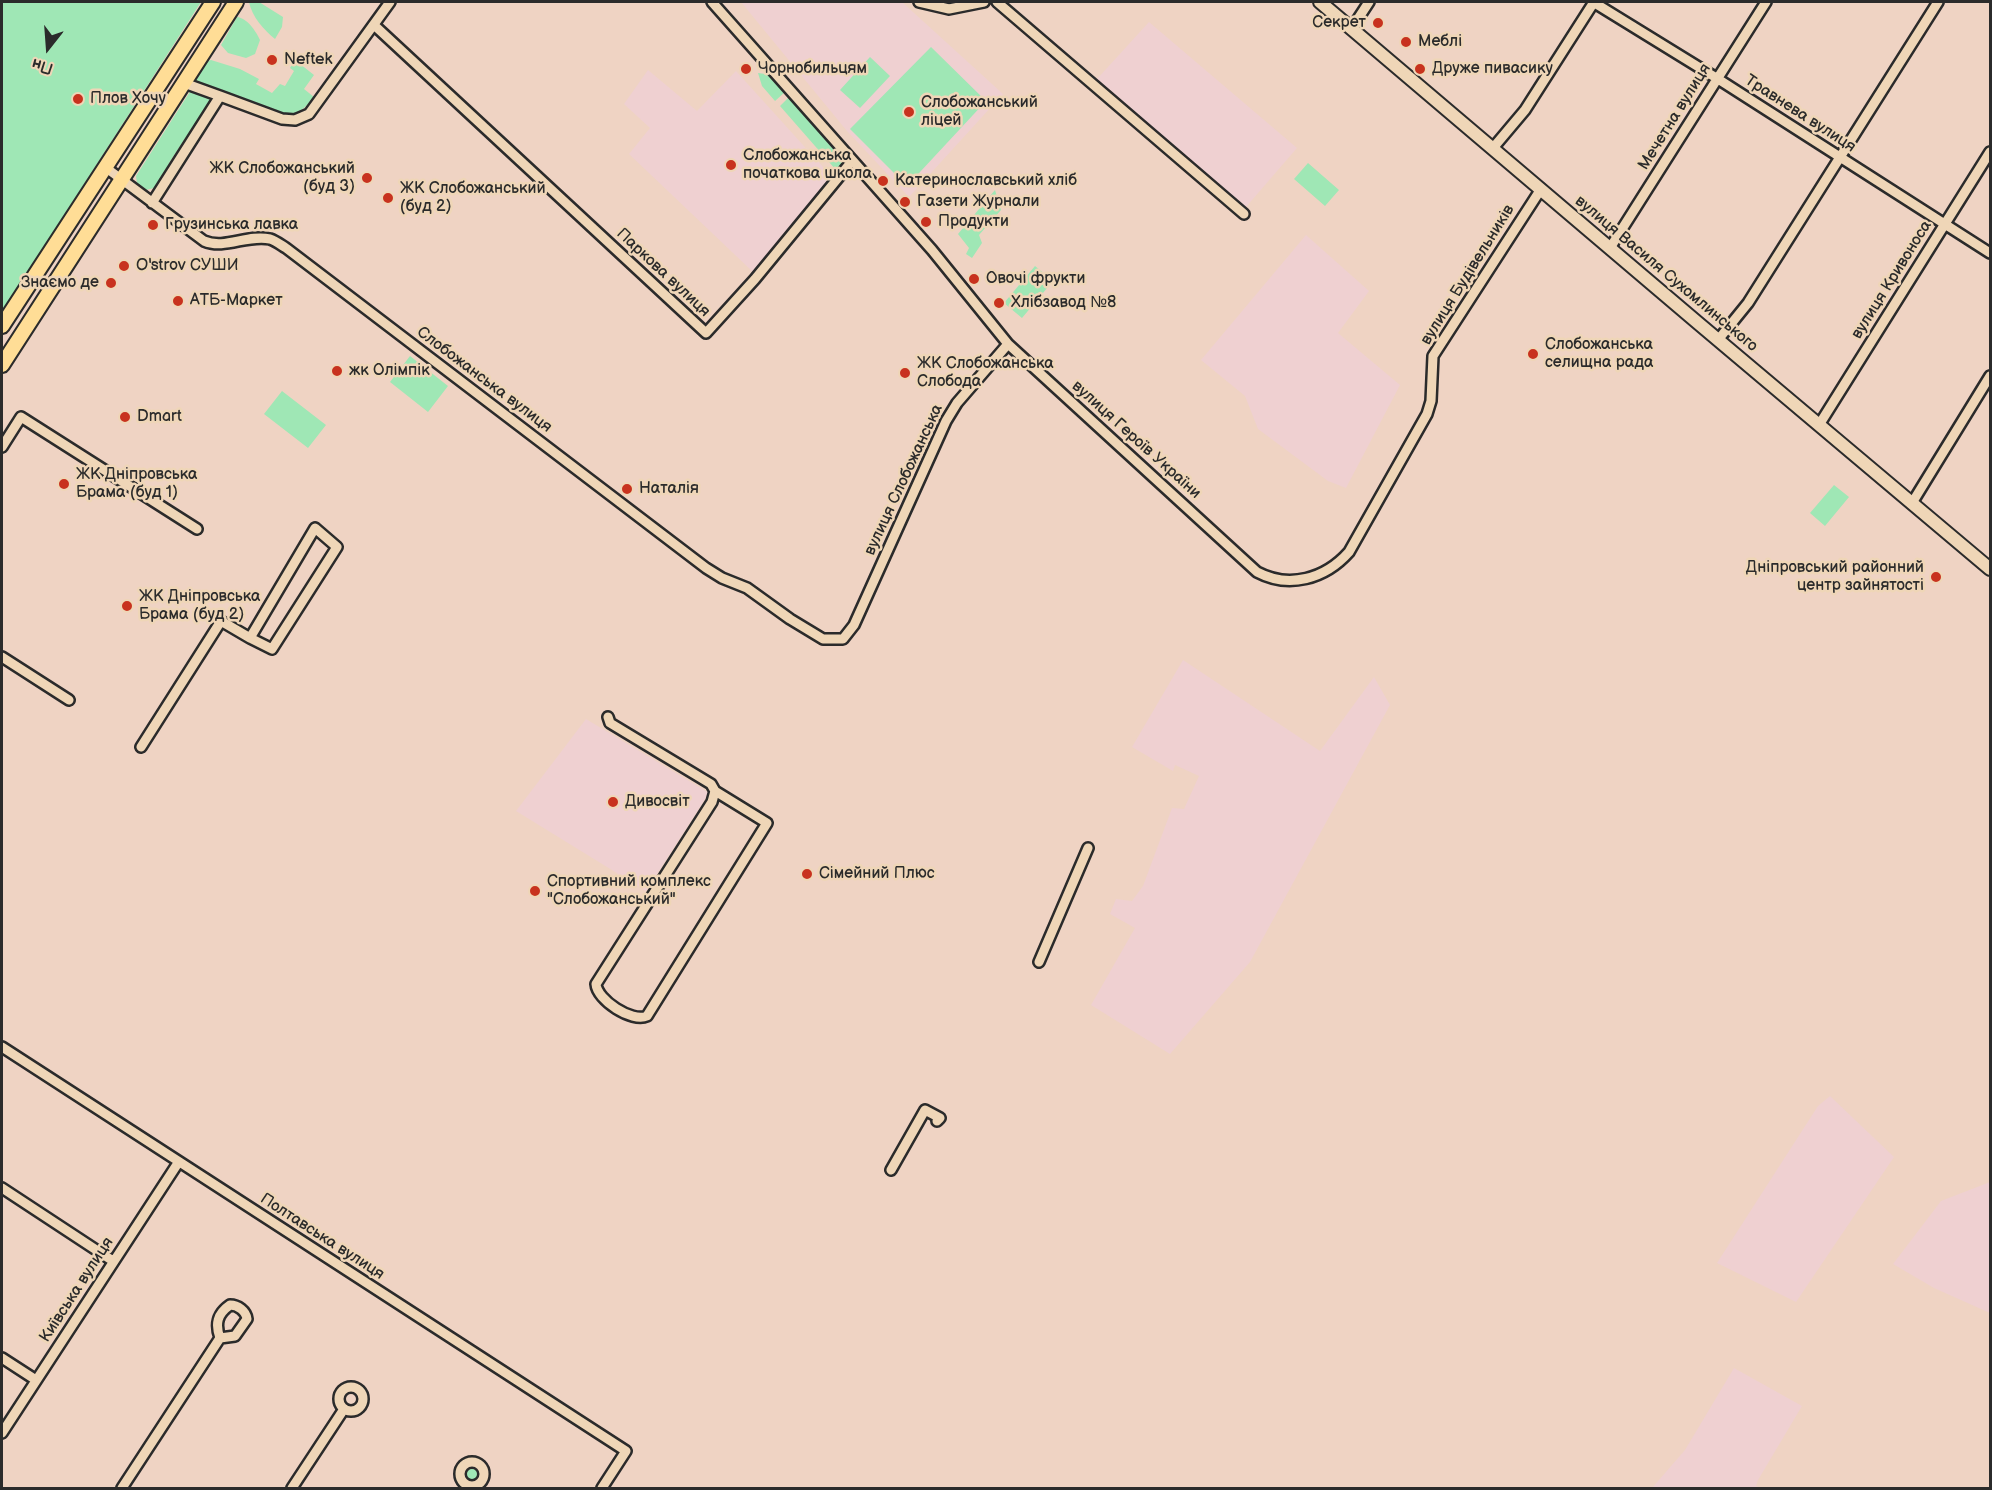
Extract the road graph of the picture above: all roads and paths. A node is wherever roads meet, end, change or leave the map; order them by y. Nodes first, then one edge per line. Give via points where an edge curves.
1 (213, 2) edge
2 (236, 2) edge
3 (390, 2) edge
4 (712, 2) edge
5 (919, 2) edge
6 (984, 2) edge
7 (997, 2) edge
8 (1320, 2) edge
9 (1369, 2) edge
10 (1594, 2) edge
11 (1766, 2) edge
12 (1938, 2) edge
13 (374, 25) junction
14 (1352, 28) junction
15 (1718, 79) junction
16 (184, 83) junction
17 (220, 96) junction
18 (1493, 148) junction
19 (1990, 152) edge
20 (1841, 158) junction
21 (852, 161) junction
22 (105, 167) junction
23 (122, 178) junction
24 (1541, 189) junction
25 (152, 203) junction
26 (1244, 214) dead end
27 (1945, 224) junction
28 (1610, 248) junction
29 (1990, 253) edge
30 (2, 326) edge
31 (1718, 340) junction
32 (1008, 344) junction
33 (2, 365) edge
34 (1990, 376) edge
35 (1819, 424) junction
36 (2, 447) edge
37 (1912, 503) junction
38 (197, 530) dead end
39 (1990, 569) edge
40 (1297, 581) joint
41 (250, 638) junction
42 (843, 639) joint
43 (2, 657) edge
44 (69, 700) dead end
45 (608, 717) dead end
46 (141, 747) dead end
47 (715, 791) junction
48 (1088, 848) dead end
49 (1039, 962) dead end
50 (2, 1047) edge
51 (937, 1121) dead end
52 (178, 1163) junction
53 (891, 1170) dead end
54 (2, 1188) edge
55 (114, 1261) junction
56 (220, 1338) dead end
57 (2, 1358) edge
58 (36, 1380) junction
59 (344, 1409) dead end
60 (2, 1433) edge
61 (122, 1488) edge
62 (292, 1488) edge
63 (602, 1488) edge

1 - 22 main road
2 - 16 main road
3 - 13 street
4 - 21 street, вулиця Героїв України
5 - 6 street via 949,9
7 - 26 street
8 - 14 main road, вулиця Василя Сухомлинського
9 - 14 street
10 - 15 street, Травнева вулиця
10 - 18 street via 1525,110
11 - 15 street, Мечетна вулиця
12 - 20 street
13 - 17 street via 309,114 296,120 282,119
13 - 21 street, Паркова вулиця via 705,333
14 - 18 main road, вулиця Василя Сухомлинського
15 - 20 street, Травнева вулиця
15 - 28 street, Мечетна вулиця
16 - 17 street
16 - 23 main road
17 - 25 street
18 - 24 main road, вулиця Василя Сухомлинського
19 - 27 street, вулиця Кривоноса
20 - 27 street, Травнева вулиця
20 - 31 street via 1748,303
21 - 32 street, вулиця Героїв України via 932,250
22 - 23 street, Слобожанська вулиця
22 - 30 main road
23 - 25 street, Слобожанська вулиця
23 - 33 main road
24 - 28 main road, вулиця Василя Сухомлинського
24 - 40 street, вулиця Будівельників via 1433,356 1427,414 1349,552 1332,568
25 - 42 street, Слобожанська вулиця via 212,244 263,238 286,248 706,568 747,588 823,639
27 - 29 street, Травнева вулиця
27 - 35 street, вулиця Кривоноса
28 - 31 main road, вулиця Василя Сухомлинського
31 - 35 main road, вулиця Василя Сухомлинського
32 - 40 street, вулиця Героїв України via 1257,572 1271,580
32 - 42 street, вулиця Слобожанська via 946,421 854,625
34 - 37 street
35 - 37 main road, вулиця Василя Сухомлинського
36 - 38 street via 21,417
37 - 39 main road, вулиця Василя Сухомлинського
41 - 41 street via 256,628 315,528 337,547 272,649
41 - 46 street via 221,621
43 - 44 street
45 - 47 street via 610,723 711,784
47 - 47 street via 712,802 596,984 608,1002 626,1015 647,1017 767,823
48 - 49 street
50 - 52 street, Полтавська вулиця
51 - 53 street via 939,1118 925,1110
52 - 55 street, Київська вулиця
52 - 63 street, Полтавська вулиця via 626,1451
54 - 55 street
55 - 58 street, Київська вулиця
56 - 61 street
57 - 58 street
58 - 60 street, Київська вулиця
59 - 62 street

